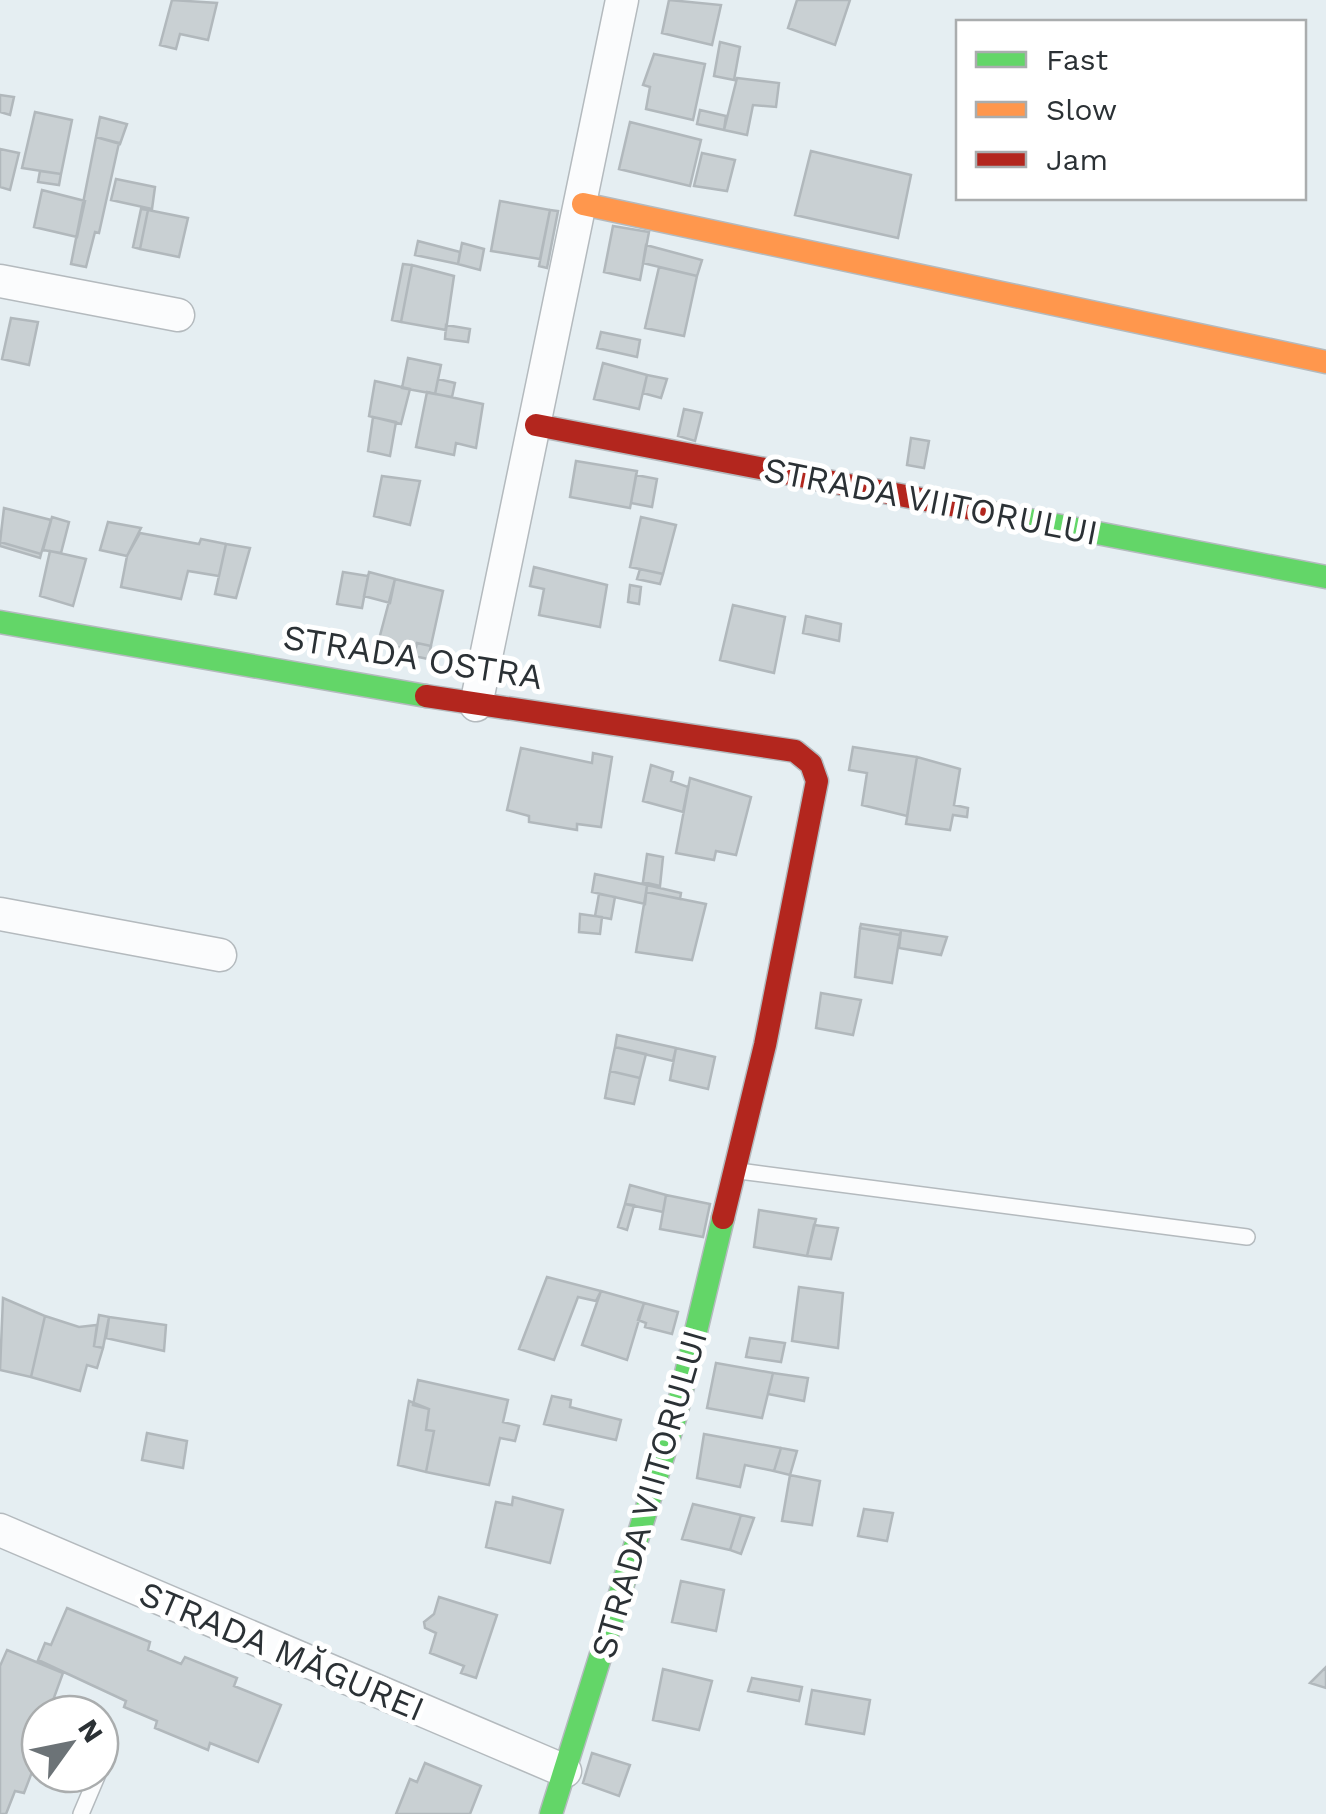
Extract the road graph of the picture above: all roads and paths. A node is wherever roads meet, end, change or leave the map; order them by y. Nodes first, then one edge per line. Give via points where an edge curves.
1 (622, 0) edge
2 (583, 204) junction
3 (0, 282) edge
4 (178, 314) dead end
5 (1326, 362) edge
6 (536, 425) junction
7 (1326, 577) edge
8 (0, 622) edge
9 (476, 705) junction
10 (811, 764) joint
11 (0, 914) edge
12 (220, 956) dead end
13 (735, 1171) junction
14 (1247, 1237) dead end
15 (0, 1530) edge
16 (564, 1771) junction
17 (552, 1814) edge

1 - 2 street
2 - 5 street
2 - 6 street
3 - 4 street
6 - 7 street, STRADA VIITORULUI
6 - 9 street
8 - 9 street, STRADA OSTRA
9 - 10 street, STRADA OSTRA via 795,751
10 - 13 street, STRADA VIITORULUI via 817,781
11 - 12 street
13 - 14 lane
13 - 16 street, STRADA VIITORULUI via 676,1416
15 - 16 street, STRADA MĂGUREI
16 - 17 street, STRADA VIITORULUI

